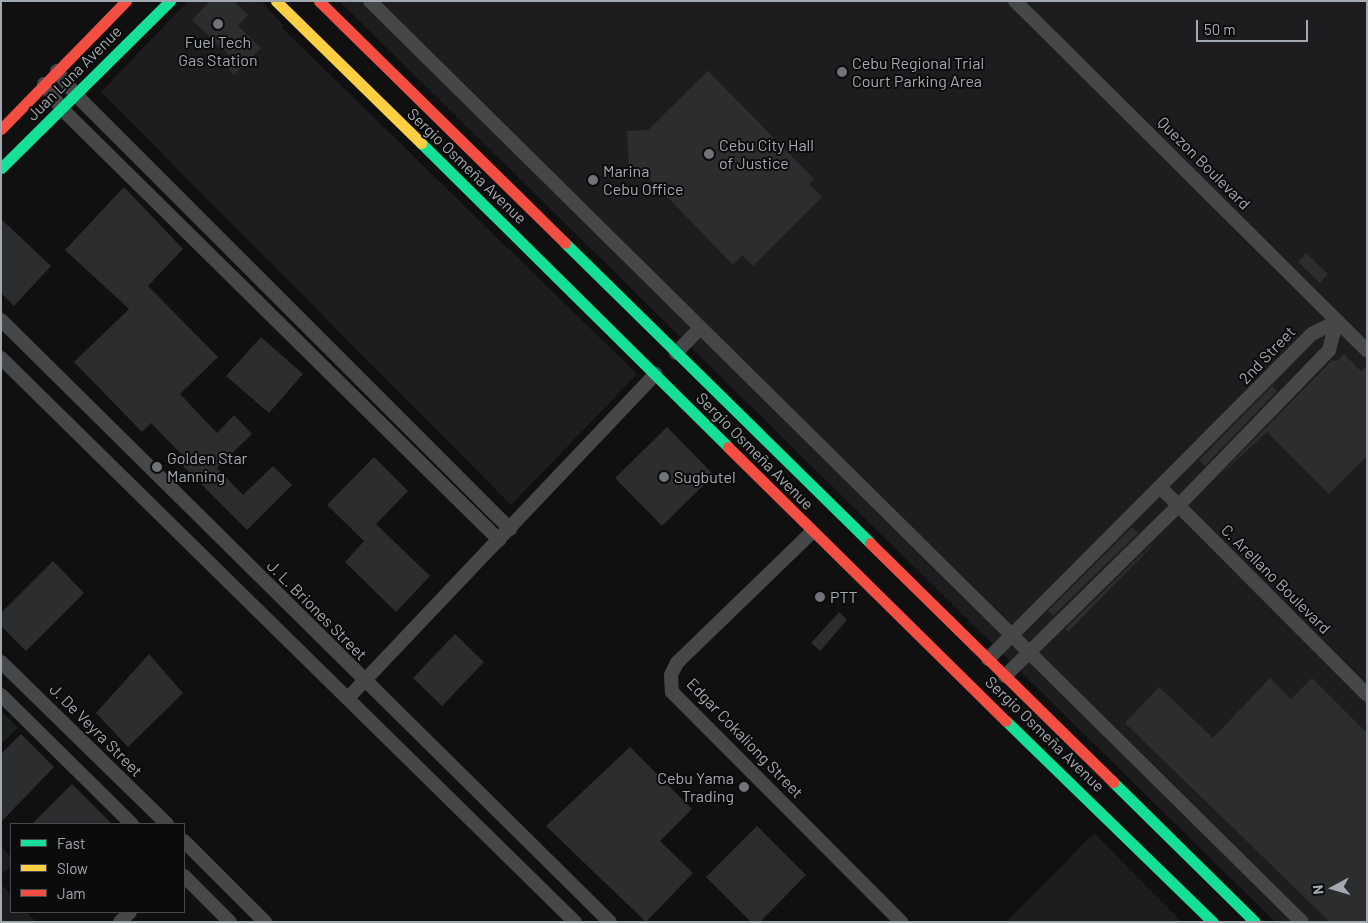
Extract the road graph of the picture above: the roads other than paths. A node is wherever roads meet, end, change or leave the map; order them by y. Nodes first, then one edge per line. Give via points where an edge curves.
1 (126, 1) edge
2 (170, 1) edge
3 (276, 1) edge
4 (319, 1) edge
5 (370, 1) edge
6 (1015, 1) edge
7 (57, 71) junction
8 (44, 84) junction
9 (76, 95) junction
10 (62, 109) junction
11 (1, 129) edge
12 (1, 168) edge
13 (1, 320) edge
14 (1337, 321) junction
15 (699, 329) junction
16 (315, 333) junction
17 (302, 346) junction
18 (1367, 350) edge
19 (676, 353) junction
20 (1, 358) edge
21 (656, 374) junction
22 (1161, 488) junction
23 (1179, 506) junction
24 (510, 529) junction
25 (812, 532) junction
26 (499, 540) junction
27 (1010, 636) junction
28 (1028, 654) junction
29 (988, 659) junction
30 (1, 662) edge
31 (1005, 676) junction
32 (365, 682) junction
33 (1, 695) edge
34 (1367, 695) edge
35 (348, 698) junction
36 (131, 823) edge
37 (166, 823) edge
38 (187, 850) edge
39 (185, 877) edge
40 (588, 900) junction
41 (129, 913) edge
42 (573, 920) edge
43 (120, 922) edge
44 (230, 922) edge
45 (266, 922) edge
46 (610, 922) edge
47 (901, 922) edge
48 (1213, 922) edge
49 (1255, 922) edge
50 (1302, 922) edge

1 - 7 main road, Juan Luna Avenue
2 - 9 main road, Juan Luna Avenue
3 - 21 main road, Sergio Osmeña Avenue
4 - 19 main road, Sergio Osmeña Avenue
5 - 15 street
6 - 14 street, Quezon Boulevard
7 - 8 main road, Juan Luna Avenue
7 - 9 street
8 - 10 street
8 - 11 main road, Juan Luna Avenue
9 - 10 main road, Juan Luna Avenue
9 - 16 street
10 - 12 main road, Juan Luna Avenue
10 - 17 street
13 - 32 street, J. L. Briones Street
14 - 18 street, Quezon Boulevard
14 - 22 street, 2nd Street via 1312,334
14 - 23 street via 1329,350
15 - 19 street
15 - 27 street
16 - 17 street
16 - 24 street
17 - 26 street
19 - 29 main road, Sergio Osmeña Avenue
20 - 35 street
21 - 24 street
21 - 25 main road, Sergio Osmeña Avenue
22 - 23 street, C. Arellano Boulevard
22 - 27 street, 2nd Street
23 - 28 street
23 - 34 street, C. Arellano Boulevard
24 - 26 street
25 - 47 street, Edgar Cokaliong Street via 677,663 671,675 672,692
25 - 48 main road, Sergio Osmeña Avenue
26 - 32 street
27 - 28 street
27 - 29 street, 2nd Street
28 - 31 street
28 - 50 street
29 - 31 main road, Sergio Osmeña Avenue
30 - 37 street, J. De Veyra Street
31 - 49 main road, Sergio Osmeña Avenue
32 - 35 street
32 - 40 street, J. L. Briones Street
33 - 36 street
35 - 42 street
38 - 45 street
39 - 44 street
40 - 42 street
40 - 46 street, J. L. Briones Street
41 - 43 street

